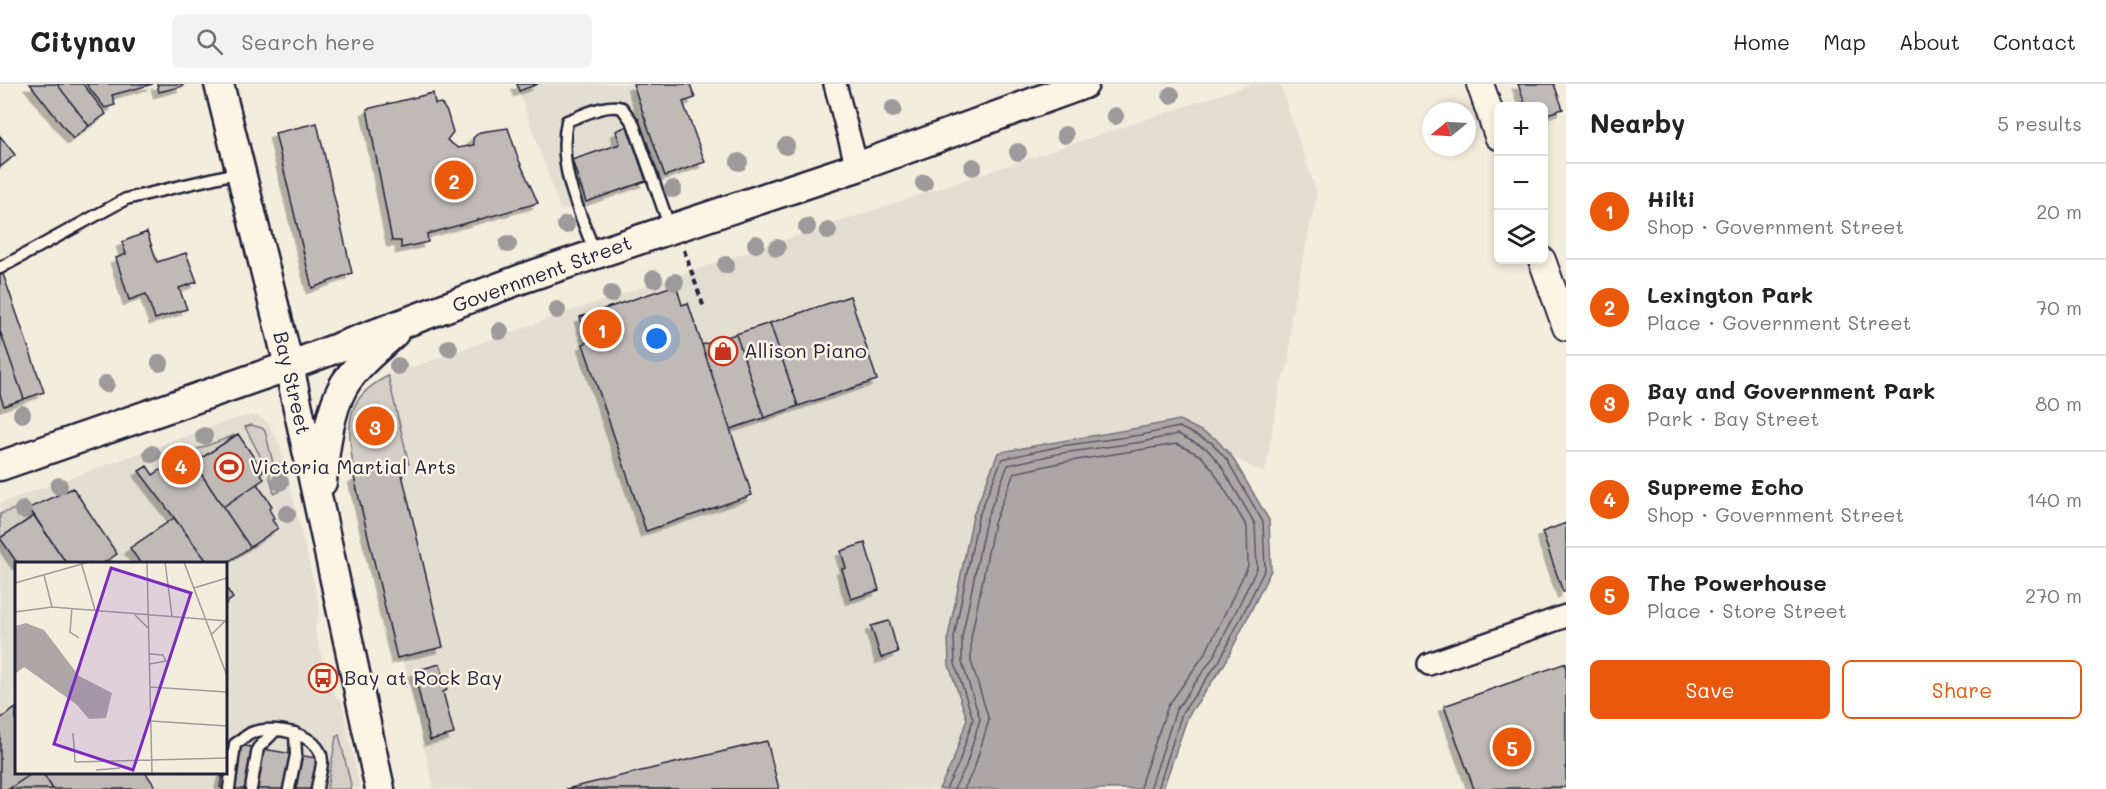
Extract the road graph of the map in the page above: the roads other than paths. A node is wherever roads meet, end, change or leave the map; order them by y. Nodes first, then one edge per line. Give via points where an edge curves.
1 (219, 84) edge
2 (835, 84) edge
3 (1084, 84) edge
4 (1480, 84) edge
5 (1494, 124) edge
6 (857, 167) junction
7 (241, 172) junction
8 (670, 228) junction
9 (595, 254) junction
10 (1544, 264) edge
11 (0, 268) edge
12 (1560, 289) edge
13 (405, 324) junction
14 (1566, 327) edge
15 (289, 366) junction
16 (0, 466) edge
17 (320, 511) junction
18 (1566, 616) edge
19 (1430, 664) dead end
20 (276, 730) junction
21 (295, 733) junction
22 (229, 789) edge
23 (251, 789) edge
24 (290, 789) edge
25 (317, 789) edge
26 (380, 789) edge

1 - 7 main road, Bay Street
2 - 6 street
3 - 6 main road, Government Street
4 - 5 street
6 - 8 main road, Government Street
7 - 11 lane via 126,199
7 - 15 main road, Bay Street
8 - 9 main road, Government Street
8 - 9 lane via 628,113 614,105 605,107 567,121 563,150 568,180
9 - 13 main road, Government Street
10 - 12 street
12 - 14 street
13 - 15 main road, Government Street
13 - 17 main road via 362,363 336,401 323,459
15 - 16 main road, Government Street
15 - 17 main road, Bay Street
17 - 26 main road, Bay Street
18 - 19 street
20 - 21 lane
20 - 22 lane via 253,732 235,744
20 - 23 lane via 258,748
21 - 24 lane
21 - 25 lane via 313,741 322,759

